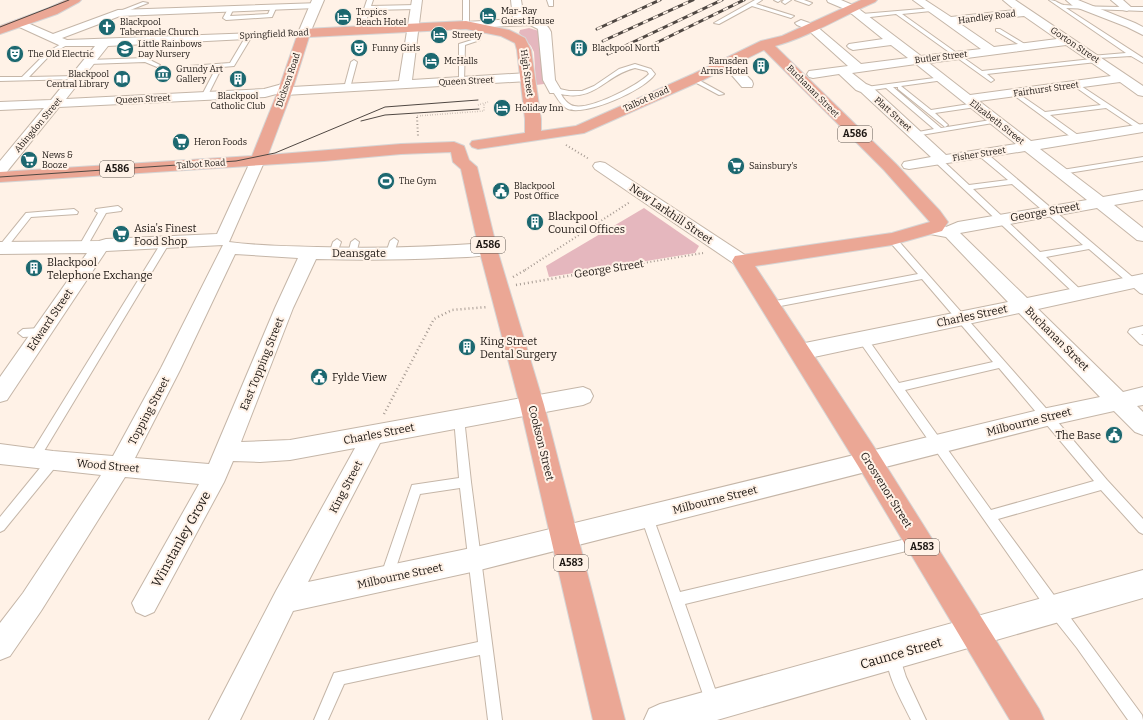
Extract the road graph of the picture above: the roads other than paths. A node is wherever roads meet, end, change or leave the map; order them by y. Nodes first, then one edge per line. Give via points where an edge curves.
1 (75, 0) edge
2 (198, 0) edge
3 (370, 0) edge
4 (466, 0) edge
5 (516, 0) edge
6 (759, 0) edge
7 (799, 0) edge
8 (871, 0) edge
9 (918, 0) edge
10 (1008, 0) edge
11 (1052, 0) edge
12 (1071, 0) edge
13 (1116, 0) edge
14 (146, 2) dead end
15 (317, 2) edge
16 (417, 4) edge
17 (752, 4) junction
18 (793, 5) dead end
19 (843, 6) edge
20 (1060, 6) junction
21 (1088, 6) junction
22 (368, 8) junction
23 (802, 8) dead end
24 (1103, 8) junction
25 (1127, 8) junction
26 (931, 9) junction
27 (1143, 9) edge
28 (190, 10) junction
29 (1026, 12) junction
30 (118, 13) junction
31 (898, 13) junction
32 (363, 21) dead end
33 (801, 22) junction
34 (949, 22) junction
35 (19, 23) junction
36 (525, 23) junction
37 (717, 23) dead end
38 (466, 25) junction
39 (1131, 25) junction
40 (1143, 26) edge
41 (413, 27) junction
42 (0, 30) edge
43 (998, 30) dead end
44 (1143, 32) edge
45 (304, 33) junction
46 (505, 33) junction
47 (249, 36) junction
48 (53, 38) junction
49 (168, 39) junction
50 (477, 40) dead end
51 (1068, 40) junction
52 (105, 42) junction
53 (894, 42) junction
54 (65, 44) junction
55 (766, 44) junction
56 (853, 46) dead end
57 (1025, 46) junction
58 (992, 51) junction
59 (1132, 54) junction
60 (957, 55) junction
61 (1095, 58) junction
62 (918, 60) junction
63 (1143, 61) edge
64 (89, 62) junction
65 (354, 62) dead end
66 (727, 62) junction
67 (157, 65) dead end
68 (220, 66) junction
69 (191, 67) dead end
70 (858, 68) junction
71 (842, 70) junction
72 (981, 73) junction
73 (813, 74) dead end
74 (528, 77) junction
75 (76, 78) junction
76 (1124, 78) junction
77 (0, 79) edge
78 (23, 79) junction
79 (693, 79) junction
80 (942, 79) junction
81 (990, 80) dead end
82 (461, 81) junction
83 (405, 84) junction
84 (747, 84) dead end
85 (1076, 85) junction
86 (887, 86) junction
87 (347, 88) junction
88 (900, 88) dead end
89 (285, 89) junction
90 (866, 89) junction
91 (555, 90) junction
92 (1143, 92) edge
93 (1014, 93) junction
94 (721, 94) dead end
95 (205, 95) junction
96 (972, 102) junction
97 (56, 103) junction
98 (0, 106) edge
99 (1107, 106) junction
100 (929, 112) junction
101 (1045, 114) junction
102 (997, 122) junction
103 (942, 128) junction
104 (1142, 129) edge
105 (529, 132) junction
106 (915, 134) junction
107 (1078, 138) junction
108 (465, 142) junction
109 (1028, 146) junction
110 (401, 149) junction
111 (981, 153) junction
112 (940, 159) junction
113 (1143, 159) edge
114 (258, 160) junction
115 (909, 164) dead end
116 (600, 166) road end
117 (0, 170) edge
118 (1062, 172) junction
119 (0, 177) edge
120 (1014, 181) junction
121 (966, 188) junction
122 (1143, 195) edge
123 (1100, 203) junction
124 (118, 209) dead end
125 (1050, 211) junction
126 (74, 212) dead end
127 (1002, 220) junction
128 (939, 230) junction
129 (1143, 236) edge
130 (892, 239) junction
131 (166, 242) junction
132 (226, 243) junction
133 (91, 246) junction
134 (1091, 246) junction
135 (1, 248) edge
136 (488, 249) junction
137 (309, 254) junction
138 (1039, 255) junction
139 (742, 261) junction
140 (924, 276) junction
141 (1140, 284) edge
142 (1080, 294) junction
143 (770, 305) junction
144 (1023, 305) junction
145 (507, 314) joint
146 (960, 319) junction
147 (1143, 330) edge
148 (862, 338) junction
149 (1143, 341) edge
150 (800, 352) junction
151 (1000, 364) junction
152 (898, 387) junction
153 (0, 394) edge
154 (583, 396) dead end
155 (1143, 396) edge
156 (1118, 402) junction
157 (532, 405) junction
158 (1047, 417) junction
159 (459, 418) junction
160 (1143, 426) edge
161 (373, 435) junction
162 (938, 445) junction
163 (226, 451) junction
164 (0, 454) edge
165 (44, 460) junction
166 (869, 461) junction
167 (119, 467) junction
168 (216, 476) junction
169 (465, 482) junction
170 (1103, 484) junction
171 (989, 516) junction
172 (647, 517) junction
173 (0, 526) edge
174 (1143, 528) edge
175 (564, 538) junction
176 (919, 542) junction
177 (476, 559) junction
178 (386, 578) junction
179 (1143, 584) edge
180 (285, 600) junction
181 (676, 600) junction
182 (145, 604) dead end
183 (1055, 608) junction
184 (975, 632) junction
185 (0, 646) edge
186 (486, 646) junction
187 (892, 655) junction
188 (714, 704) junction
189 (224, 720) edge
190 (321, 720) edge
191 (495, 720) edge
192 (609, 720) edge
193 (660, 720) edge
194 (919, 720) edge
195 (1028, 720) edge
196 (1137, 720) edge

1 - 35 main road
2 - 28 street
3 - 22 lane
4 - 38 lane
5 - 36 street
6 - 17 lane
7 - 18 lane
7 - 23 lane via 809,3
8 - 19 main road, Talbot Road
9 - 26 street
10 - 29 street, Gorton Street
11 - 20 lane
12 - 21 street
13 - 25 street
14 - 30 lane
15 - 28 street
15 - 45 street, Dickson Road
16 - 22 lane
16 - 41 street
17 - 33 lane
17 - 37 lane
19 - 31 lane
19 - 33 main road, Talbot Road
19 - 53 street, Elizabeth Street
20 - 21 lane
20 - 59 lane
21 - 24 lane
21 - 24 lane
21 - 39 street
22 - 32 lane
24 - 25 lane
25 - 27 lane
26 - 31 lane
26 - 34 street
28 - 30 street
28 - 49 street
29 - 34 street, Handley Road
29 - 51 street, Gorton Street
30 - 48 street
31 - 60 lane
33 - 55 main road, Talbot Road via 770,38
33 - 70 street
34 - 58 street
35 - 42 main road
35 - 48 street, Springfield Road
36 - 38 street, Springfield Road
36 - 46 street
36 - 91 street via 544,29 549,80
38 - 41 main road, Springfield Road
38 - 46 main road, High Street
39 - 40 street
39 - 44 street
41 - 45 main road, Springfield Road
41 - 83 street
43 - 57 lane
45 - 47 street, Springfield Road
45 - 89 main road, Dickson Road
46 - 74 main road, High Street via 518,39 523,45
47 - 49 street, Springfield Road
47 - 68 lane via 232,65
48 - 54 street, Springfield Road
49 - 52 street, Springfield Road
50 - 82 lane via 462,44
51 - 57 street, Butler Street
51 - 61 street, Gorton Street
52 - 54 street, Springfield Road
52 - 64 street, Abingdon Street
53 - 56 street
53 - 62 street, Elizabeth Street
54 - 78 lane via 49,53
55 - 66 main road, Talbot Road
55 - 128 main road, Buchanan Street / A586 via 890,167 934,215 939,222
57 - 58 street, Butler Street
58 - 60 street, Butler Street
59 - 61 lane
59 - 63 lane
60 - 62 street, Butler Street
60 - 72 lane
61 - 72 lane
61 - 76 street, Gorton Street
62 - 70 street, Butler Street
62 - 80 street, Elizabeth Street
64 - 67 lane via 146,60
64 - 75 street, Abingdon Street
65 - 87 lane
66 - 79 main road, Talbot Road
66 - 84 street
68 - 69 lane
68 - 95 lane
70 - 71 street, Butler Street
71 - 73 street, Butler Street
71 - 90 street, Platt Street
72 - 81 lane
74 - 82 street, Queen Street
74 - 105 main road, High Street
75 - 78 lane
75 - 97 street, Abingdon Street
76 - 85 street, Fairhurst Street
76 - 92 street, Gorton Street
77 - 78 lane
79 - 94 lane
79 - 105 main road, Talbot Road via 579,130 563,133
80 - 86 lane
80 - 96 street, Elizabeth Street
82 - 83 street, Queen Street
83 - 87 street, Queen Street
85 - 93 street, Fairhurst Street
85 - 99 lane
86 - 90 lane
86 - 103 lane
87 - 89 street, Queen Street
88 - 100 lane
89 - 95 street, Queen Street
89 - 114 main road, Dickson Road
90 - 106 street, Platt Street
91 - 91 lane via 584,93 628,67 641,67 652,74 647,80 588,108 570,107
93 - 96 street, Fairhurst Street
93 - 101 lane
95 - 97 street, Queen Street
96 - 100 lane
96 - 102 street, Elizabeth Street
97 - 98 street, Queen Street
97 - 117 street, Abingdon Street
99 - 101 lane
99 - 104 lane
100 - 103 lane
101 - 107 lane
102 - 103 lane
102 - 109 street, Elizabeth Street
103 - 106 lane
104 - 107 street, Fisher Street
105 - 108 main road, Talbot Road via 509,141
106 - 112 street, Platt Street
107 - 109 street, Fisher Street
108 - 110 main road, Talbot Road / A586 via 429,149
108 - 110 main road, Talbot Road / A586 via 419,144
108 - 136 main road, Cookson Street / A586 via 461,162 469,167
109 - 111 street, Fisher Street
109 - 118 street, Elizabeth Street
110 - 114 main road, Talbot Road / A586
111 - 112 street, Fisher Street
111 - 120 lane
112 - 115 street, Fisher Street
112 - 121 lane
113 - 118 lane
114 - 119 main road, Talbot Road / A586
114 - 132 street, Topping Street
116 - 139 street, New Larkhill Street
118 - 123 street, Elizabeth Street
120 - 121 lane
120 - 125 lane
121 - 127 lane
122 - 123 street, George Street
123 - 125 street, George Street
123 - 129 street, Elizabeth Street
124 - 133 lane via 100,211
125 - 127 street, George Street
125 - 134 lane
126 - 135 lane via 29,216
127 - 128 street, George Street via 958,227 951,231
127 - 138 lane
128 - 130 main road, George Street
128 - 144 street, Buchanan Street
130 - 139 main road, George Street
130 - 140 lane
131 - 132 street, Deansgate
131 - 133 street, Deansgate
131 - 165 lane
132 - 137 street, Deansgate via 244,250
132 - 167 street, Topping Street via 170,370
133 - 135 street, Deansgate
133 - 153 street, Edward Street via 32,333
134 - 138 lane
134 - 141 lane
136 - 137 street, Deansgate via 335,248
136 - 145 main road, Cookson Street / A586
137 - 163 street, East Topping Street via 284,308
138 - 142 lane
139 - 143 main road, Grosvenor Street / A583
140 - 143 lane
140 - 146 lane
141 - 142 street, Charles Street
142 - 144 street, Charles Street
143 - 150 main road, Grosvenor Street / A583
144 - 146 street, Charles Street
144 - 156 street, Buchanan Street
145 - 157 main road, Cookson Street / A583
146 - 148 street, Charles Street
146 - 151 lane
147 - 149 lane via 1133,332
148 - 150 street, Charles Street
148 - 152 lane
150 - 166 main road, Grosvenor Street / A583
151 - 152 lane
151 - 158 lane
152 - 162 lane
154 - 157 street, Charles Street
155 - 156 street, Milbourne Street
156 - 158 street, Milbourne Street
156 - 160 street, Buchanan Street
157 - 159 street, Charles Street
157 - 175 main road, Cookson Street / A583
158 - 162 street, Milbourne Street
158 - 170 lane
159 - 161 street, Charles Street
159 - 169 lane
161 - 163 street, Charles Street via 290,450
161 - 180 street, King Street
162 - 166 street, Milbourne Street
162 - 171 lane
163 - 168 street, East Topping Street
164 - 165 street, Wood Street
165 - 167 street, Wood Street
165 - 173 lane
166 - 172 street, Milbourne Street
166 - 176 main road, Grosvenor Street / A583
167 - 168 street, Wood Street
167 - 185 street, Topping Street via 32,602
168 - 182 street, Winstanley Grove
169 - 177 lane
169 - 178 lane via 416,488
170 - 171 lane
170 - 174 lane
171 - 183 lane
172 - 175 street, Milbourne Street
172 - 181 lane
175 - 177 street, Milbourne Street
175 - 192 main road, Cookson Street / A583
176 - 181 lane
176 - 184 main road, Grosvenor Street / A583
177 - 178 street, Milbourne Street
177 - 186 lane
178 - 180 street, Milbourne Street
179 - 183 street, Caunce Street
180 - 189 street, King Street
181 - 188 lane
183 - 184 street, Caunce Street
183 - 196 lane
184 - 187 street, Caunce Street
184 - 195 main road, Grosvenor Street / A583
186 - 190 lane via 339,678
186 - 191 lane
187 - 188 street, Caunce Street
187 - 194 lane via 899,679
188 - 193 street, Caunce Street

